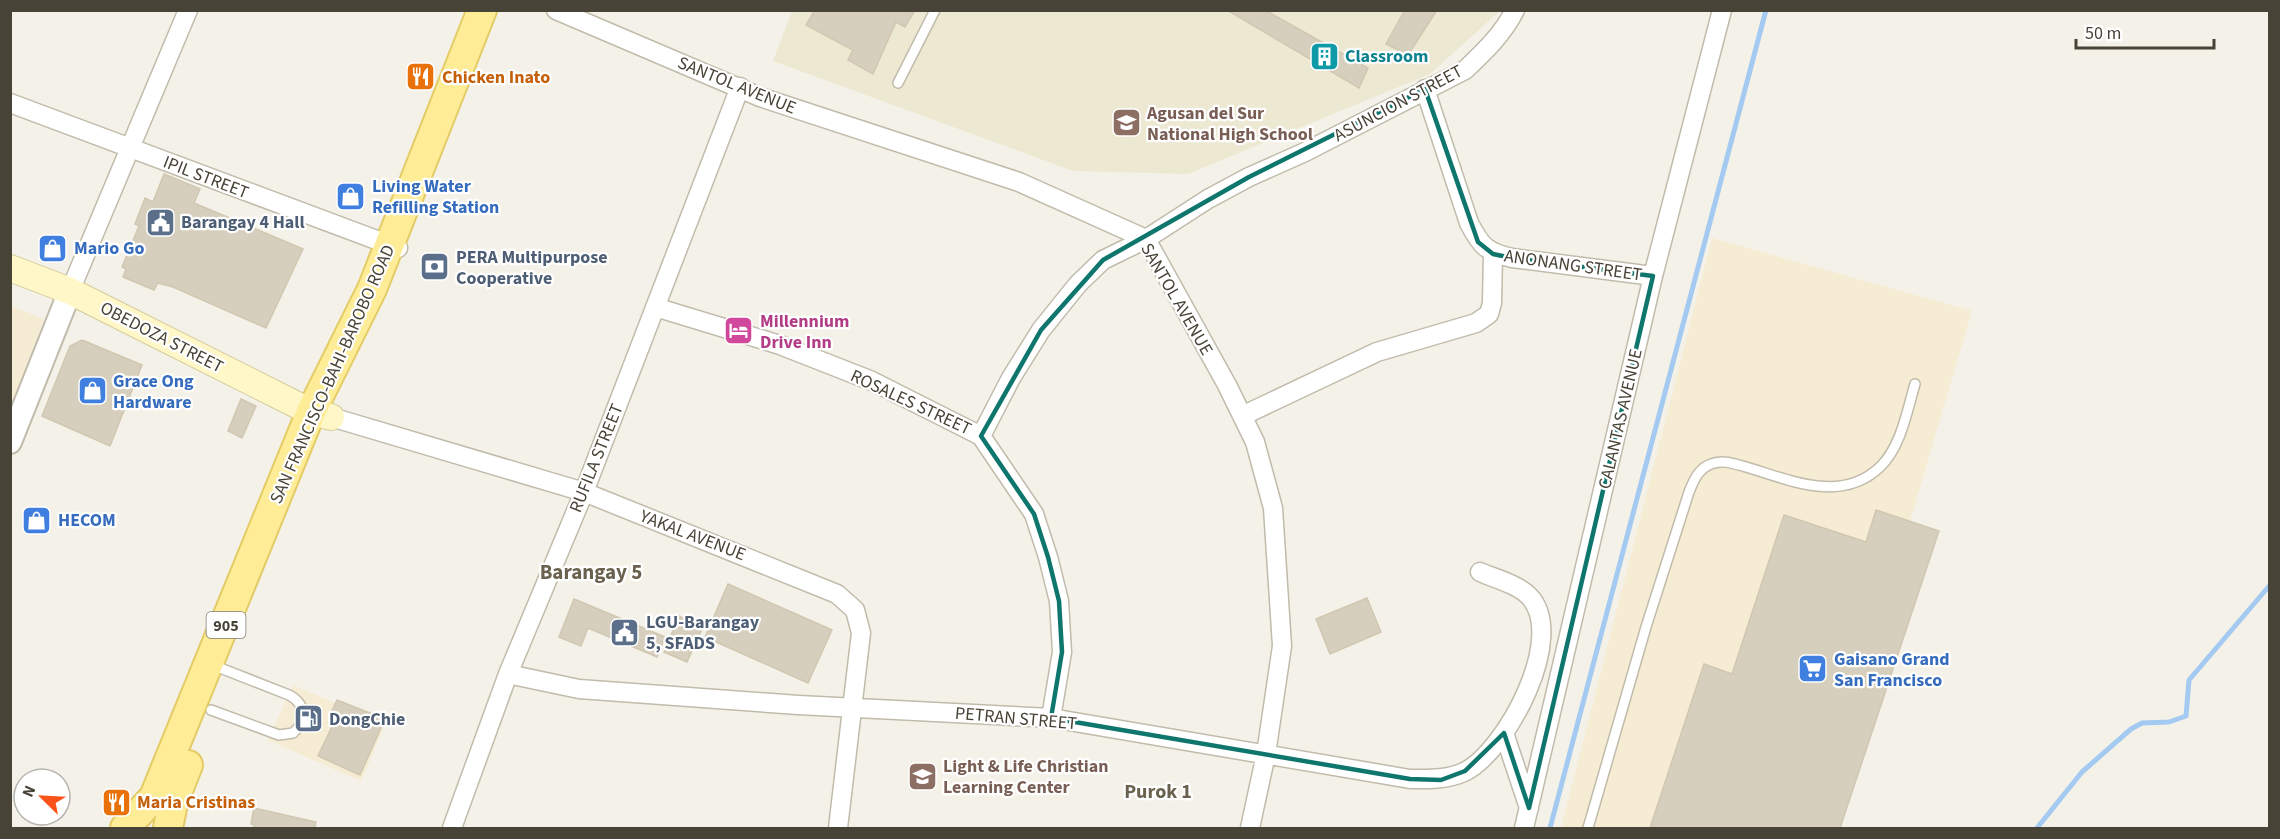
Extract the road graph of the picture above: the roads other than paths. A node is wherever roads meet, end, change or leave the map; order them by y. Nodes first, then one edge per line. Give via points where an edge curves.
1 (188, 10) edge
2 (482, 10) edge
3 (497, 10) edge
4 (556, 10) edge
5 (935, 10) edge
6 (1515, 10) edge
7 (1722, 10) edge
8 (898, 83) dead end
9 (740, 87) junction
10 (1425, 89) junction
11 (10, 103) edge
12 (130, 148) junction
13 (1146, 239) junction
14 (396, 247) junction
15 (1493, 254) junction
16 (10, 268) edge
17 (1653, 276) junction
18 (70, 291) junction
19 (655, 307) junction
20 (1916, 384) dead end
21 (321, 415) junction
22 (1242, 416) junction
23 (981, 436) junction
24 (10, 442) edge
25 (584, 492) junction
26 (1480, 572) dead end
27 (218, 667) junction
28 (508, 674) junction
29 (852, 706) junction
30 (211, 710) junction
31 (1051, 718) junction
32 (1504, 733) junction
33 (1266, 753) junction
34 (1529, 808) junction
35 (125, 828) edge
36 (168, 828) edge
37 (452, 828) edge
38 (838, 828) edge
39 (1250, 828) edge
40 (1524, 828) edge
41 (1588, 828) edge

1 - 12 street
2 - 14 main road, SAN FRANCISCO-BAHI-BAROBO ROAD / 905
3 - 14 main road, SAN FRANCISCO-BAHI-BAROBO ROAD / 905
4 - 9 street, SANTOL AVENUE
5 - 8 lane
6 - 10 street, ASUNCION STREET via 1486,50 1465,70
7 - 17 street, CALANTAS AVENUE
9 - 13 street, SANTOL AVENUE via 760,97 1019,182
9 - 19 street, RUFILA STREET
10 - 13 street, ASUNCION STREET via 1239,183
10 - 15 street, ANONANG STREET via 1469,223 1478,242
11 - 12 street, IPIL STREET
12 - 14 street, IPIL STREET
12 - 18 street
13 - 22 street, SANTOL AVENUE
13 - 23 street, ASUNCION STREET via 1103,260 1078,284 1041,330
14 - 21 main road, SAN FRANCISCO-BAHI-BAROBO ROAD / 905 via 372,289
15 - 17 street, ANONANG STREET
15 - 22 street via 1489,314 1476,322 1377,352
16 - 18 main road, OBEDOZA STREET
17 - 34 street, CALANTAS AVENUE
18 - 21 main road, OBEDOZA STREET
18 - 24 street
19 - 23 street, ROSALES STREET via 780,345 872,381
19 - 25 street, RUFILA STREET
20 - 41 lane via 1894,446 1881,467 1857,484 1810,486 1726,462 1711,464 1698,473 1646,627
21 - 25 street, YAKAL AVENUE
21 - 27 main road, SAN FRANCISCO-BAHI-BAROBO ROAD / 905
22 - 33 street, SANTOL AVENUE via 1255,442 1274,508 1282,646
23 - 31 street, ROSALES STREET via 1034,514 1059,601 1062,652
25 - 28 street, RUFILA STREET
25 - 29 street, YAKAL AVENUE via 837,594 855,610 861,633
26 - 32 street, PETRAN STREET via 1529,596 1540,616 1541,638 1533,679
27 - 30 main road, SAN FRANCISCO-BAHI-BAROBO ROAD / 905
27 - 30 lane via 295,698 302,709 302,722 293,733 279,735
27 - 35 main road, SAN FRANCISCO-BAHI-BAROBO ROAD / 905 via 154,797
28 - 29 street, PETRAN STREET via 579,688
28 - 37 street, RUFILA STREET
29 - 31 street, PETRAN STREET
29 - 38 street, YAKAL AVENUE
30 - 36 main road, SAN FRANCISCO-BAHI-BAROBO ROAD / 905 via 173,803
31 - 33 street, PETRAN STREET
32 - 33 street, PETRAN STREET via 1485,757 1465,771 1441,780 1410,779
32 - 34 street
33 - 39 street, SANTOL AVENUE
34 - 40 street, CALANTAS AVENUE

